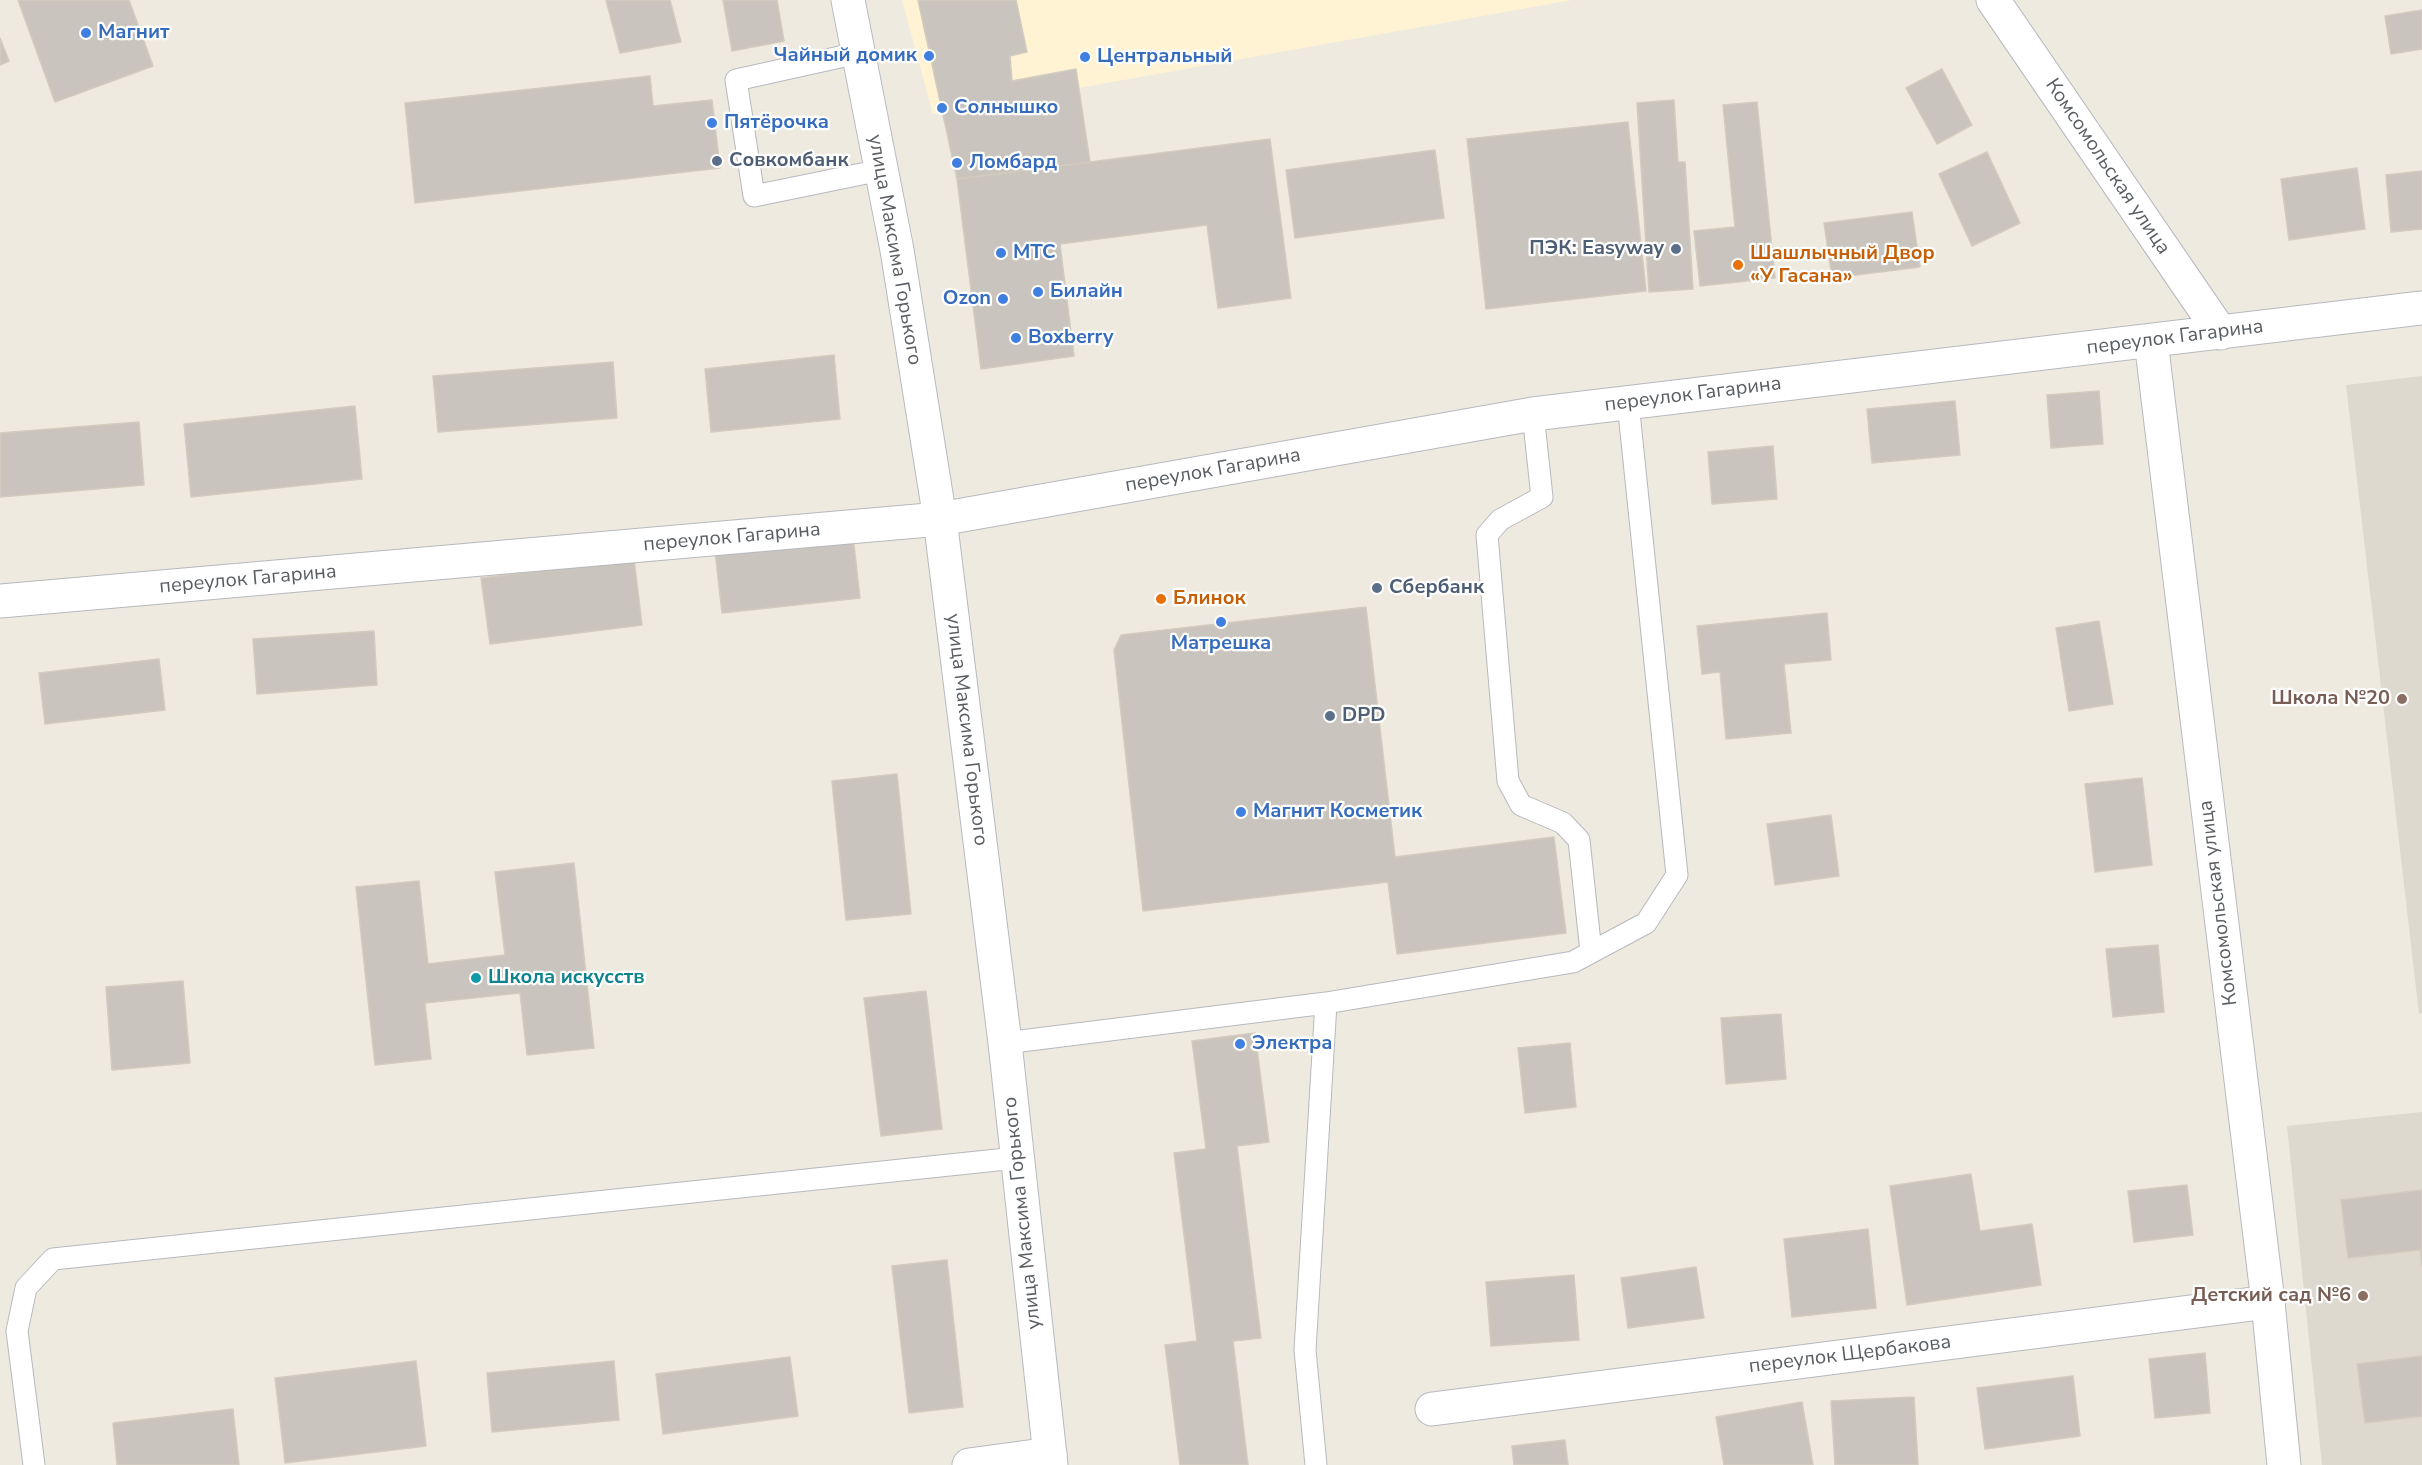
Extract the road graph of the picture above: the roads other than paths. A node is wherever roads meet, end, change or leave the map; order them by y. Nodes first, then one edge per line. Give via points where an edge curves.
1 (848, 0) edge
2 (1993, 0) edge
3 (858, 52) junction
4 (881, 170) junction
5 (2422, 308) edge
6 (2221, 333) junction
7 (2151, 341) junction
8 (1628, 403) junction
9 (1533, 414) junction
10 (940, 519) junction
11 (0, 602) edge
12 (1591, 952) junction
13 (1326, 1004) junction
14 (1005, 1043) junction
15 (1016, 1158) junction
16 (2268, 1302) junction
17 (1432, 1409) dead end
18 (1051, 1460) edge
19 (34, 1465) edge
20 (969, 1465) edge
21 (1316, 1465) edge
22 (2284, 1465) edge

1 - 3 street, улица Максима Горького
2 - 6 street, Комсомольская улица
3 - 4 street, улица Максима Горького
3 - 4 lane via 736,80 754,196
4 - 10 street, улица Максима Горького
5 - 6 street, переулок Гагарина
6 - 7 street, переулок Гагарина
7 - 8 street, переулок Гагарина
7 - 16 street, Комсомольская улица
8 - 9 street, переулок Гагарина
8 - 12 lane via 1677,874 1646,923
9 - 10 street, переулок Гагарина
9 - 12 lane via 1542,496 1500,520 1487,535 1508,781 1521,805 1563,823 1579,840
10 - 11 street, переулок Гагарина
10 - 14 street, улица Максима Горького
12 - 13 lane via 1573,962
13 - 14 lane
13 - 21 lane via 1305,1350
14 - 15 street, улица Максима Горького
15 - 18 street, улица Максима Горького
15 - 19 lane via 53,1259 26,1288 17,1330
16 - 17 street, переулок Щербакова
16 - 22 street, Комсомольская улица
18 - 20 street

